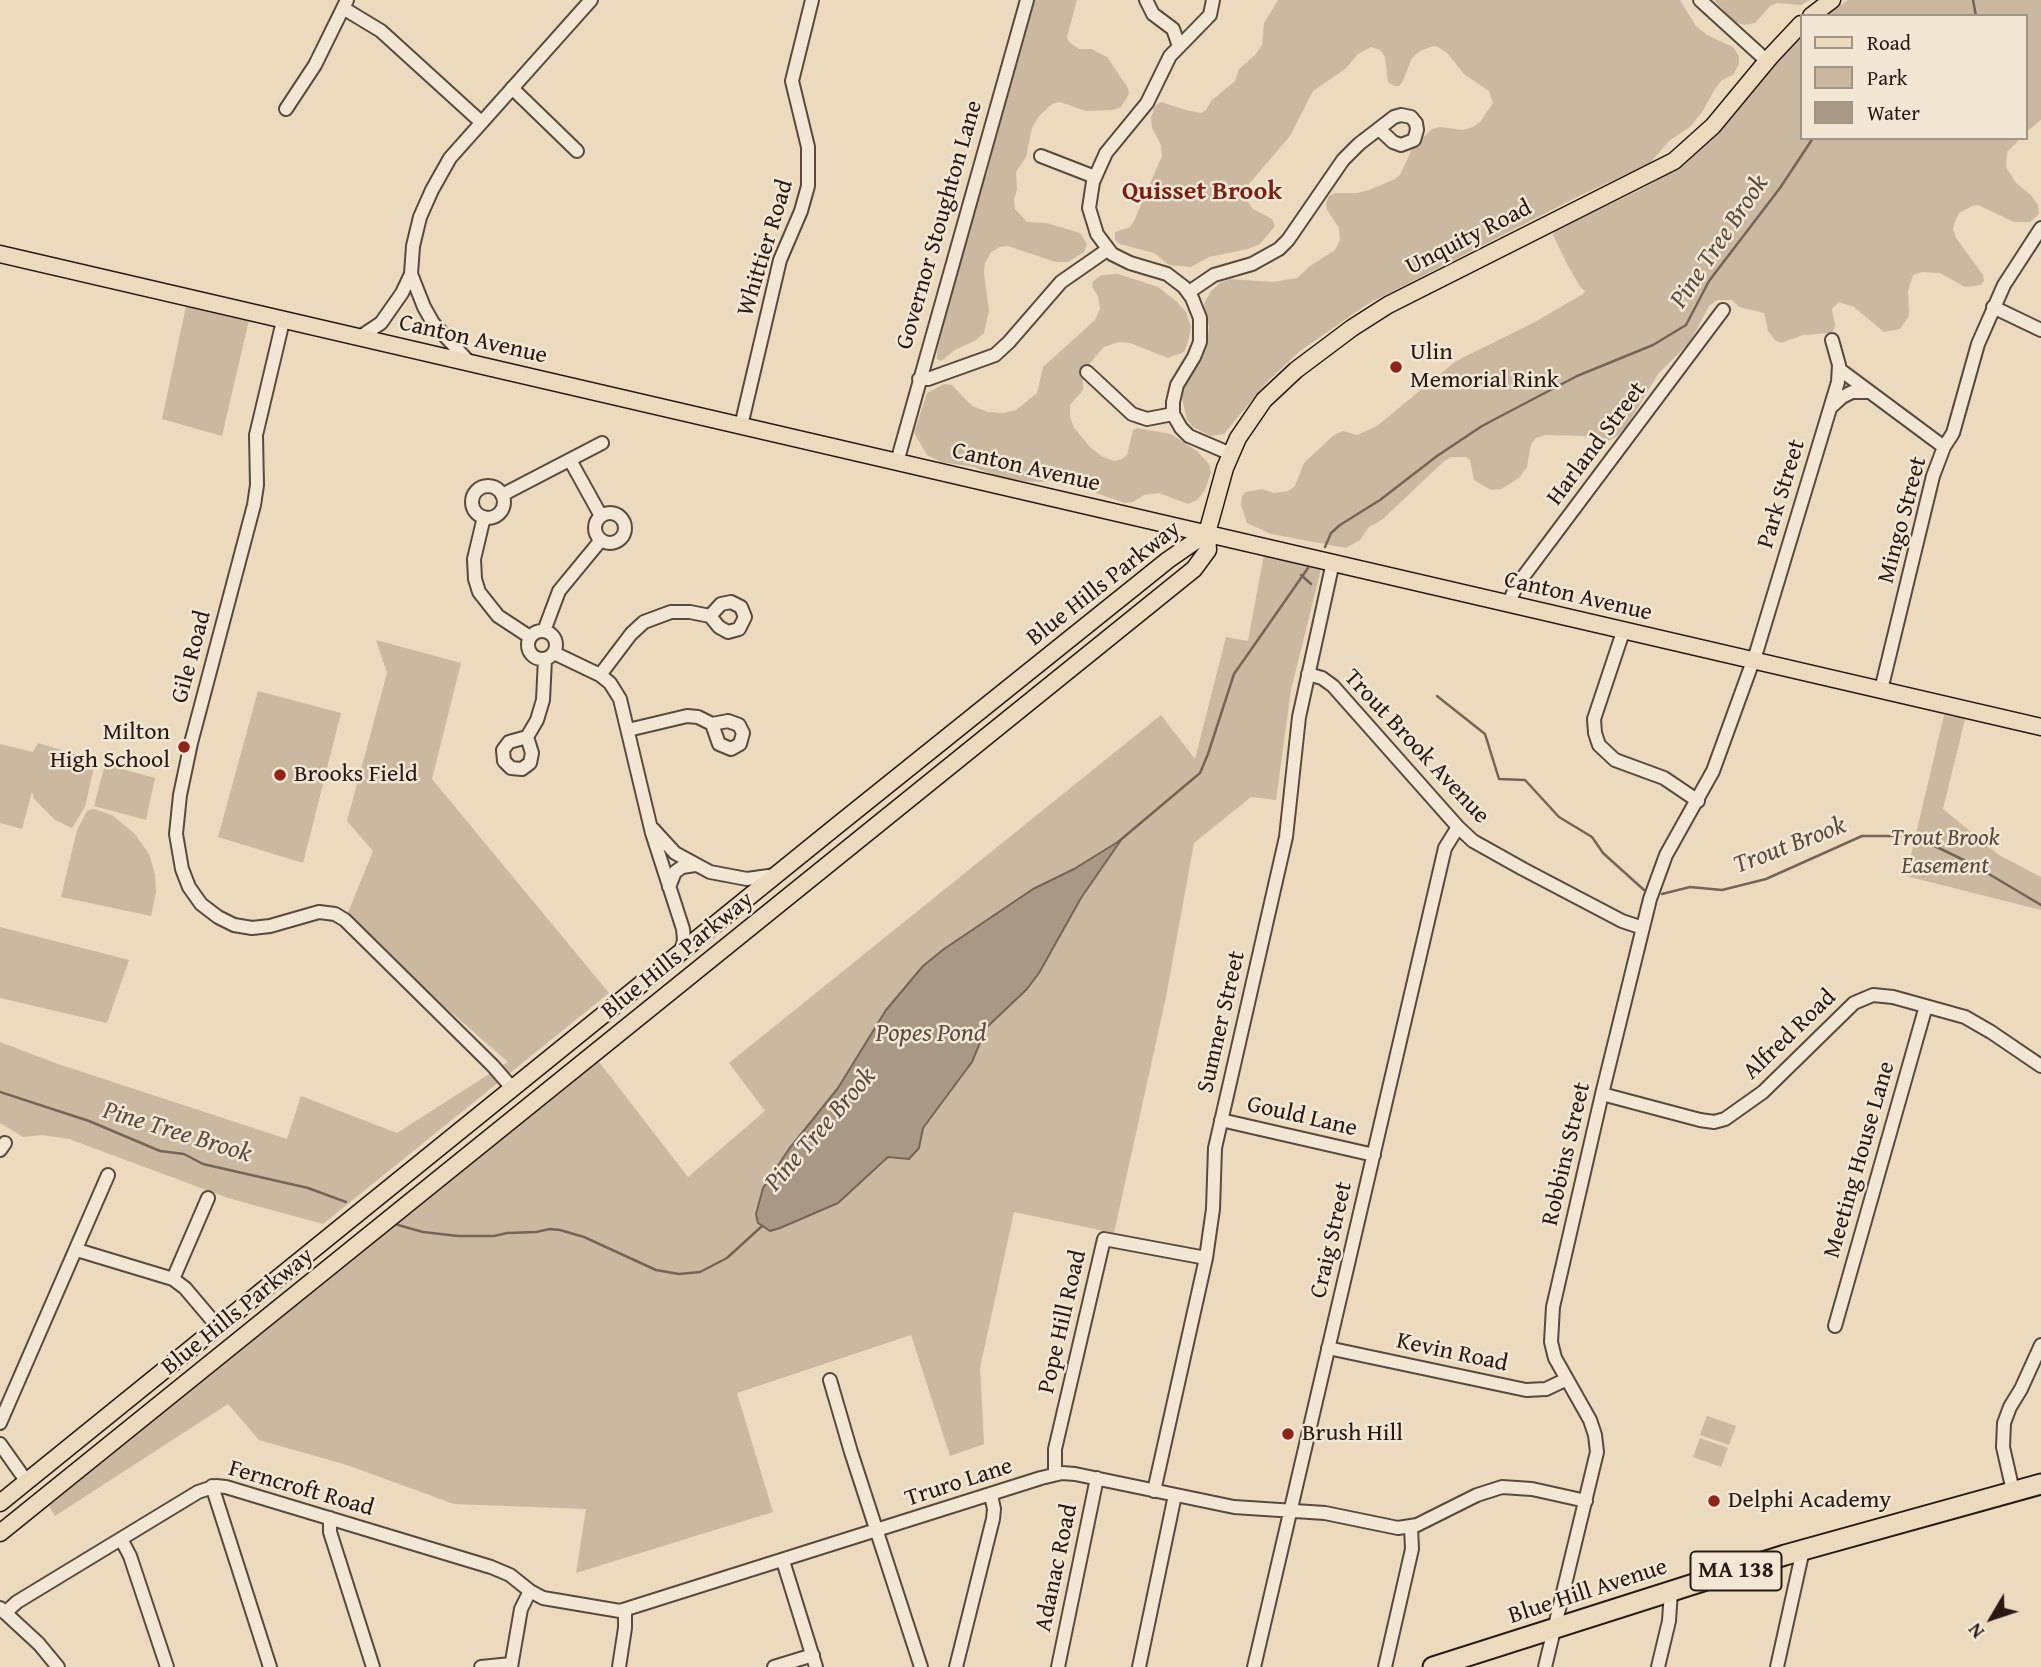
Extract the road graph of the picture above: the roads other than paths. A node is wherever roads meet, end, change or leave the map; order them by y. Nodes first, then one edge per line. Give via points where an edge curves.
1 (591, 0) edge
2 (811, 0) edge
3 (1027, 0) edge
4 (1146, 0) edge
5 (1213, 0) edge
6 (1700, 0) edge
7 (1832, 0) edge
8 (345, 4) edge
9 (1814, 14) edge
10 (1800, 25) edge
11 (1179, 46) junction
12 (1768, 61) junction
13 (512, 88) junction
14 (286, 109) dead end
15 (481, 122) junction
16 (1378, 129) dead end
17 (577, 151) dead end
18 (1041, 156) dead end
19 (1095, 177) junction
20 (2041, 228) edge
21 (1108, 250) junction
22 (0, 254) edge
23 (411, 274) junction
24 (1189, 292) junction
25 (1993, 307) junction
26 (1723, 310) dead end
27 (283, 321) junction
28 (2041, 330) edge
29 (360, 337) junction
30 (1832, 340) dead end
31 (468, 362) junction
32 (1839, 369) junction
33 (1087, 372) dead end
34 (919, 379) junction
35 (1870, 392) junction
36 (1830, 407) junction
37 (1173, 414) junction
38 (741, 426) junction
39 (602, 443) dead end
40 (1944, 447) junction
41 (1231, 454) junction
42 (570, 460) junction
43 (897, 462) junction
44 (502, 495) junction
45 (601, 516) junction
46 (484, 517) junction
47 (1164, 523) junction
48 (1207, 533) junction
49 (601, 540) junction
50 (1168, 560) junction
51 (1333, 562) junction
52 (1188, 574) junction
53 (1508, 604) junction
54 (710, 615) dead end
55 (544, 631) junction
56 (1623, 632) junction
57 (530, 637) junction
58 (550, 656) junction
59 (1754, 660) junction
60 (600, 674) junction
61 (1308, 674) junction
62 (1881, 691) junction
63 (712, 724) dead end
64 (2041, 727) edge
65 (628, 730) junction
66 (527, 737) dead end
67 (1698, 800) junction
68 (649, 823) junction
69 (839, 824) junction
70 (1458, 827) junction
71 (854, 842) junction
72 (695, 865) junction
73 (777, 874) junction
74 (669, 888) junction
75 (1643, 928) junction
76 (681, 952) junction
77 (1926, 1006) junction
78 (2041, 1066) edge
79 (513, 1089) junction
80 (1602, 1094) junction
81 (1221, 1120) junction
82 (1374, 1154) junction
83 (108, 1175) dead end
84 (208, 1198) dead end
85 (77, 1250) junction
86 (1206, 1258) junction
87 (173, 1279) junction
88 (1835, 1326) dead end
89 (214, 1330) junction
90 (2041, 1345) edge
91 (1328, 1348) junction
92 (226, 1351) junction
93 (830, 1380) dead end
94 (1565, 1380) junction
95 (0, 1423) edge
96 (0, 1444) edge
97 (1055, 1474) junction
98 (1097, 1478) junction
99 (27, 1482) junction
100 (2041, 1484) edge
101 (212, 1486) junction
102 (1154, 1490) junction
103 (2013, 1491) junction
104 (991, 1495) junction
105 (1175, 1495) junction
106 (1586, 1501) junction
107 (0, 1503) edge
108 (1289, 1511) junction
109 (330, 1518) junction
110 (1411, 1527) junction
111 (877, 1531) junction
112 (0, 1532) edge
113 (121, 1538) junction
114 (1803, 1550) junction
115 (783, 1561) junction
116 (530, 1591) junction
117 (1671, 1591) junction
118 (3, 1610) edge
119 (625, 1611) junction
120 (1555, 1628) junction
121 (815, 1661) edge
122 (511, 1665) edge
123 (58, 1667) edge
124 (167, 1667) edge
125 (270, 1667) edge
126 (373, 1667) edge
127 (481, 1667) edge
128 (619, 1667) edge
129 (774, 1667) edge
130 (921, 1667) edge
131 (956, 1667) edge
132 (1058, 1667) edge
133 (1139, 1667) edge
134 (1254, 1667) edge
135 (1385, 1667) edge
136 (1433, 1667) edge
137 (1545, 1667) edge
138 (1658, 1667) edge
139 (1777, 1667) edge

1 - 13 street
2 - 38 street, Whittier Road via 792,81 807,147 808,186 780,260
3 - 34 street, Governor Stoughton Lane
4 - 11 street via 1153,14 1173,29
5 - 11 street via 1210,15
6 - 12 street
7 - 9 main road
8 - 14 street via 315,65
8 - 15 street
10 - 12 main road, Unquity Road
11 - 19 street via 1162,67 1147,103 1106,153
12 - 41 main road, Unquity Road via 1713,126 1674,161 1415,291 1340,335 1264,400
13 - 15 street
13 - 17 street
15 - 23 street via 450,158 427,199 414,236
16 - 24 street via 1343,160 1279,249 1252,264 1213,275
18 - 19 street
19 - 21 street via 1090,214
20 - 25 street via 2015,264
21 - 24 street via 1167,274
21 - 34 street via 1061,282 995,355
22 - 27 main road, Canton Avenue
23 - 29 street via 391,312
23 - 31 street via 433,323
24 - 37 street via 1200,318 1201,336 1175,390
25 - 28 street
25 - 40 street
26 - 53 street, Harland Street via 1517,585
27 - 29 main road, Canton Avenue
27 - 79 street, Gile Road via 256,435 254,505 180,795 176,834 182,869 201,904 234,925 265,927 319,912 345,920
29 - 31 main road, Canton Avenue
30 - 32 street, Park Street
31 - 38 main road, Canton Avenue
32 - 35 street, Mingo Street
32 - 36 street, Park Street
33 - 37 street via 1132,414 1152,419
34 - 43 street, Governor Stoughton Lane
35 - 36 street via 1846,395
35 - 40 street, Mingo Street
36 - 59 street, Park Street
37 - 41 street via 1189,436
38 - 43 main road, Canton Avenue
39 - 42 street
40 - 62 street, Mingo Street
41 - 48 main road, Unquity Road
42 - 44 street
42 - 45 street
43 - 47 main road, Canton Avenue
44 - 46 street via 500,512
44 - 46 street via 490,486 477,491 473,505
45 - 49 street via 595,526
45 - 49 street via 618,515 625,528 616,541
46 - 57 street via 474,559 477,586 494,612
47 - 48 main road, Canton Avenue
47 - 50 main road via 1174,538
48 - 50 main road, Blue Hills Parkway
48 - 51 main road, Canton Avenue
48 - 52 main road, Blue Hills Parkway via 1208,550
49 - 55 street via 559,591
50 - 52 main road via 1183,559
50 - 69 main road, Blue Hills Parkway
51 - 53 main road, Canton Avenue
51 - 61 street, Sumner Street
52 - 71 main road, Blue Hills Parkway
53 - 56 main road, Canton Avenue
54 - 60 street via 677,611 643,622
55 - 57 street
55 - 58 street via 556,648
56 - 59 main road, Canton Avenue
56 - 67 street via 1594,719 1597,740 1615,760 1664,778
57 - 58 street via 538,658
58 - 60 street
58 - 66 street via 541,711
59 - 62 main road, Canton Avenue
59 - 67 street, Robbins Street via 1725,742
60 - 65 street via 617,693
61 - 70 street, Trout Brook Avenue via 1337,690
61 - 81 street, Sumner Street via 1295,741 1286,837
62 - 64 main road, Canton Avenue
63 - 65 street via 687,716
65 - 68 street
67 - 75 street, Robbins Street via 1661,866
68 - 72 street via 669,847
68 - 74 street
69 - 71 main road
69 - 73 main road, Blue Hills Parkway
70 - 75 street, Trout Brook Avenue via 1522,869
70 - 82 street, Craig Street via 1445,848
71 - 92 main road, Blue Hills Parkway
72 - 73 street via 740,878
72 - 74 street via 675,872
73 - 76 main road, Blue Hills Parkway
74 - 76 street via 683,929
75 - 80 street, Robbins Street
76 - 79 main road, Blue Hills Parkway
77 - 78 street, Alfred Road via 1972,1021
77 - 80 street, Alfred Road via 1885,995 1863,998 1763,1092 1720,1121
77 - 88 street, Meeting House Lane
79 - 89 main road, Blue Hills Parkway
80 - 94 street, Robbins Street via 1552,1315 1552,1350
81 - 82 street, Gould Lane
81 - 86 street, Sumner Street
82 - 91 street, Craig Street
83 - 85 street
84 - 87 street
85 - 87 street
85 - 95 street
86 - 97 street, Pope Hill Road via 1104,1239 1055,1449
86 - 102 street, Sumner Street
87 - 89 street via 185,1288
89 - 92 main road
89 - 99 main road, Blue Hills Parkway
90 - 103 street via 2004,1423 2003,1447
91 - 94 street, Kevin Road via 1526,1390 1546,1389
91 - 108 street, Craig Street
92 - 112 main road, Blue Hills Parkway
93 - 111 street
94 - 106 street, Robbins Street via 1587,1412 1597,1444
96 - 99 street
97 - 98 street, Truro Lane
97 - 104 street, Truro Lane
98 - 102 street, Truro Lane
98 - 132 street, Adanac Road
99 - 107 main road, Blue Hills Parkway
100 - 103 highway, Blue Hill Avenue / MA 138
101 - 109 street, Ferncroft Road
101 - 113 street, Ferncroft Road
101 - 125 street
102 - 105 street, Truro Lane
103 - 114 highway, Blue Hill Avenue / MA 138
104 - 111 street, Truro Lane
104 - 131 street via 993,1519
105 - 108 street, Truro Lane via 1246,1509
105 - 133 street
106 - 110 street via 1532,1489 1494,1489
106 - 120 street, Robbins Street
108 - 110 street, Truro Lane
108 - 134 street, Craig Street
109 - 116 street, Ferncroft Road via 491,1567
109 - 126 street via 330,1532
110 - 135 street via 1412,1549
111 - 115 street, Truro Lane
111 - 130 street
113 - 118 street, Ferncroft Road
113 - 124 street
114 - 117 highway, Blue Hill Avenue / MA 138
114 - 139 street
115 - 119 street, Truro Lane
115 - 121 street
116 - 119 street, Truro Lane via 558,1601
116 - 122 street via 521,1609
117 - 120 highway, Blue Hill Avenue / MA 138
117 - 138 street
118 - 123 street
119 - 128 street
120 - 136 highway, Blue Hill Avenue / MA 138
120 - 137 street, Robbins Street
121 - 129 street
122 - 127 street

